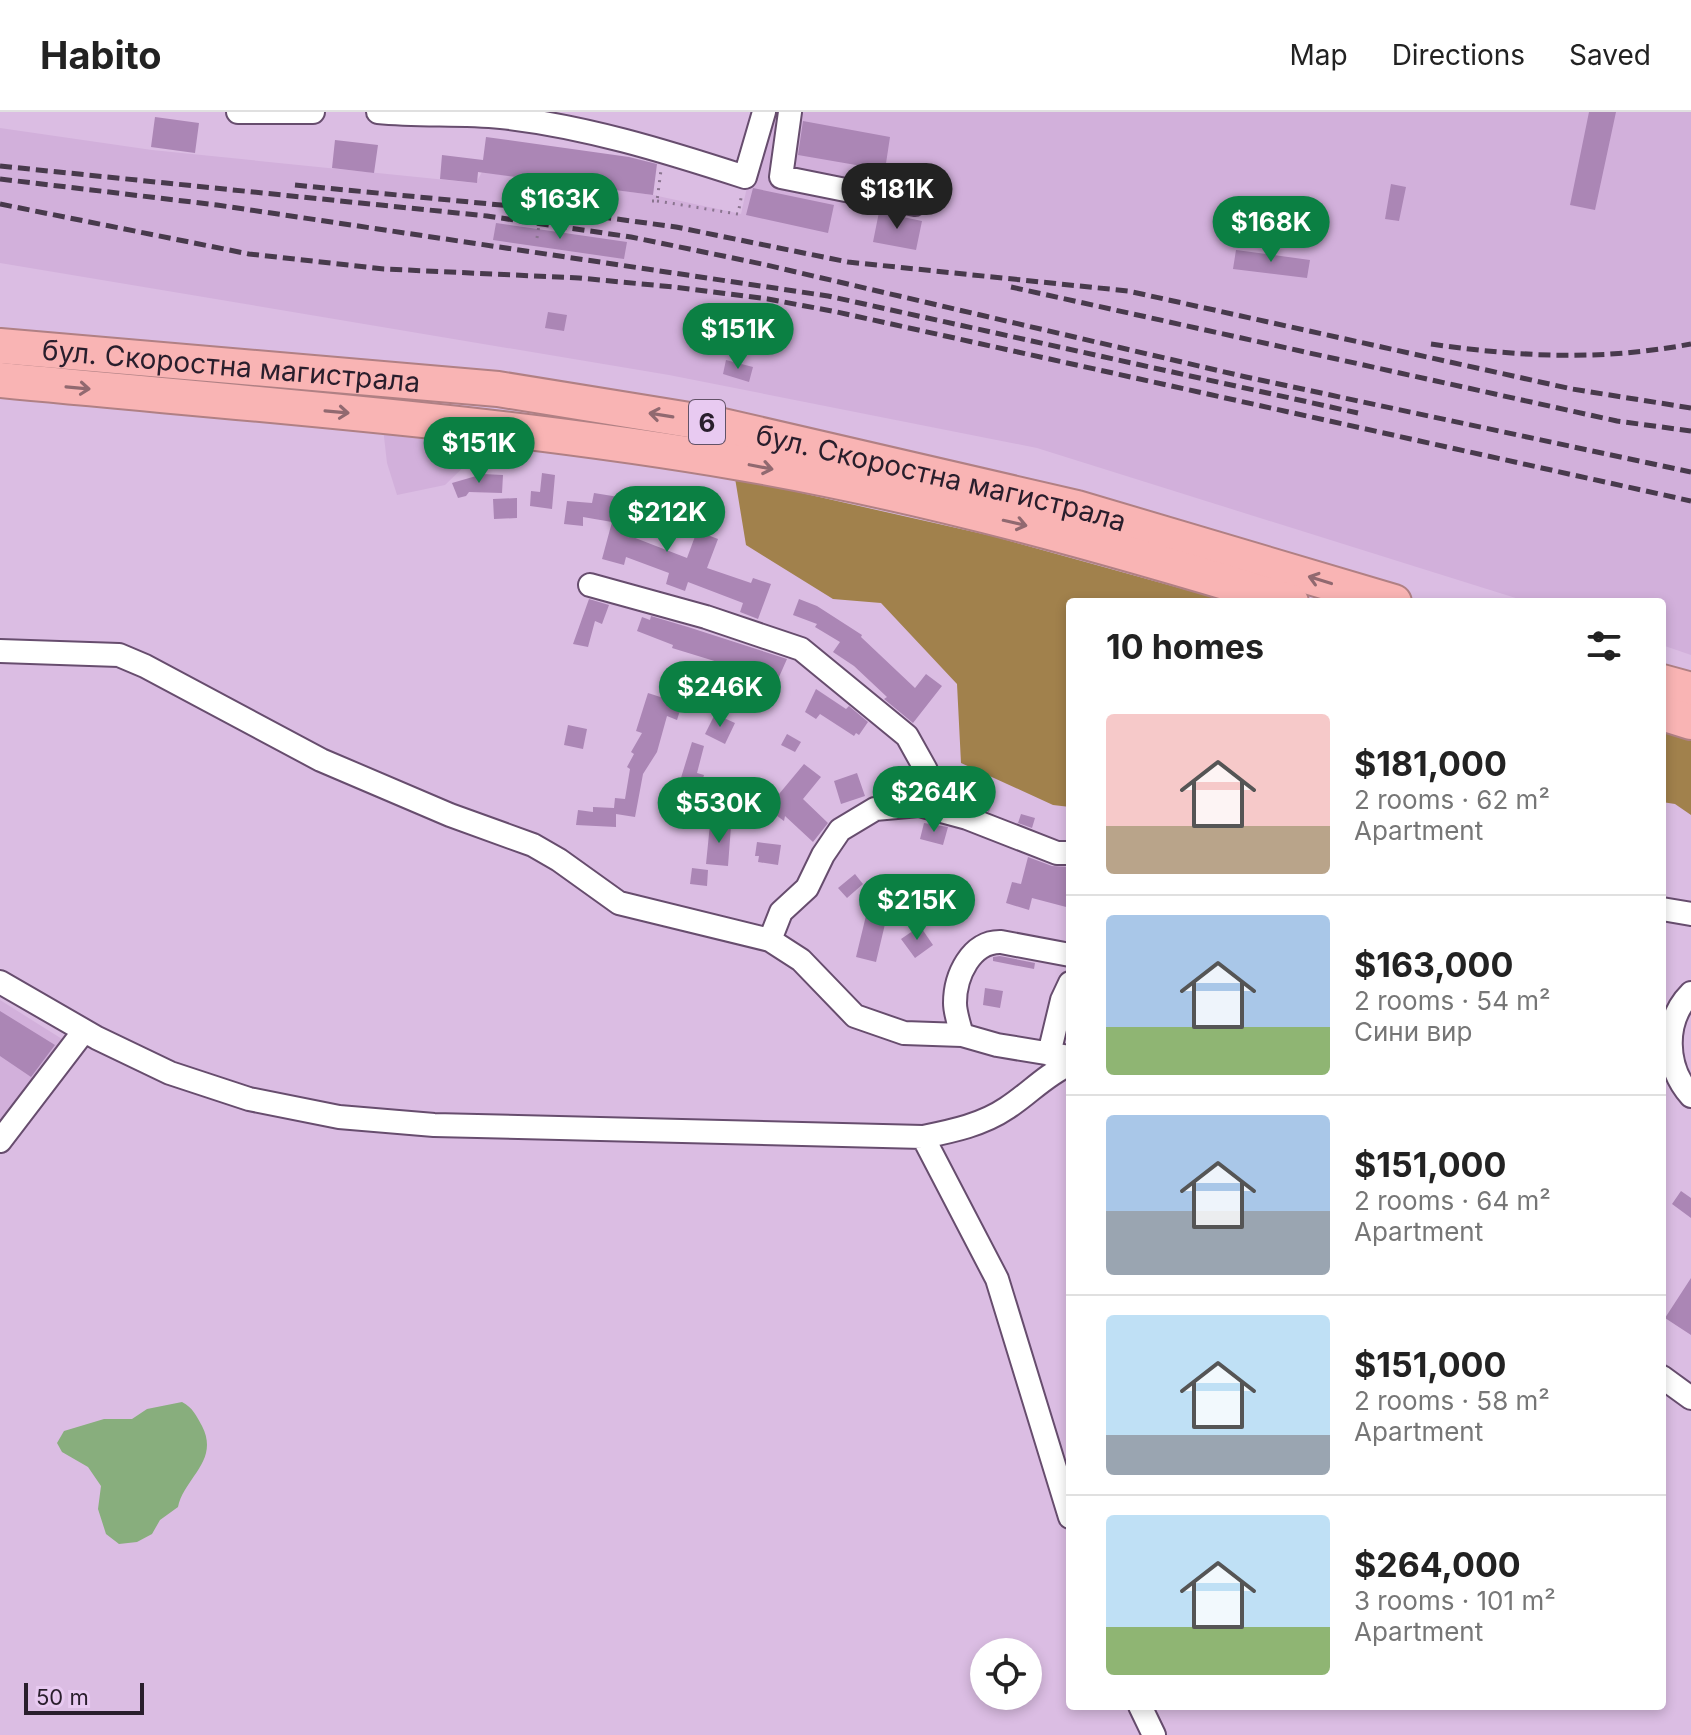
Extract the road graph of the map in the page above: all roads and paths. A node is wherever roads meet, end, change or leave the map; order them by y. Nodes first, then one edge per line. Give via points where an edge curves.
1 (238, 112) edge
2 (313, 112) edge
3 (378, 112) edge
4 (764, 112) edge
5 (790, 112) edge
6 (661, 172) dead end
7 (545, 186) dead end
8 (741, 200) dead end
9 (915, 204) dead end
10 (537, 238) dead end
11 (0, 346) edge
12 (0, 380) edge
13 (590, 585) dead end
14 (1277, 598) edge
15 (1381, 598) edge
16 (0, 651) edge
17 (1666, 683) edge
18 (1691, 690) edge
19 (1666, 714) edge
20 (1691, 722) edge
21 (919, 805) junction
22 (1066, 853) edge
23 (1666, 910) edge
24 (1691, 914) edge
25 (770, 940) junction
26 (1066, 954) edge
27 (0, 982) edge
28 (1066, 992) edge
29 (1691, 993) edge
30 (84, 1031) junction
31 (962, 1035) junction
32 (1060, 1055) edge
33 (1066, 1066) edge
34 (1691, 1096) edge
35 (923, 1137) junction
36 (0, 1141) edge
37 (1666, 1380) edge
38 (1691, 1398) edge
39 (1066, 1504) edge
40 (1142, 1710) edge
41 (1154, 1735) edge

1 - 2 street
3 - 4 street via 550,124 745,177
5 - 9 street via 781,177
6 - 8 path via 654,201 738,214
7 - 10 path
15 -> 11 highway, бул. Скоростна магистрала / 6 via 1077,508 714,424 498,389
12 -> 14 highway, бул. Скоростна магистрала / 6 via 504,428 742,463 1041,530
13 - 21 street via 801,649 907,736 926,770
16 - 25 street via 119,655 321,760 533,845 619,903
17 - 18 highway
19 - 20 highway
21 - 22 street
21 - 25 street via 875,809 840,830 807,888 781,912
23 - 24 street
25 - 31 street via 801,960 855,1016 904,1033
26 - 31 street via 1001,942 980,947 964,965 957,984 955,1006
27 - 30 street
28 - 32 street
29 - 34 street via 1679,1007 1671,1051 1674,1070
30 - 35 street via 170,1073 249,1099 339,1117 434,1125
30 - 36 street
31 - 32 street
33 - 35 street via 985,1121
35 - 39 street via 997,1279
37 - 38 street
40 - 41 street

